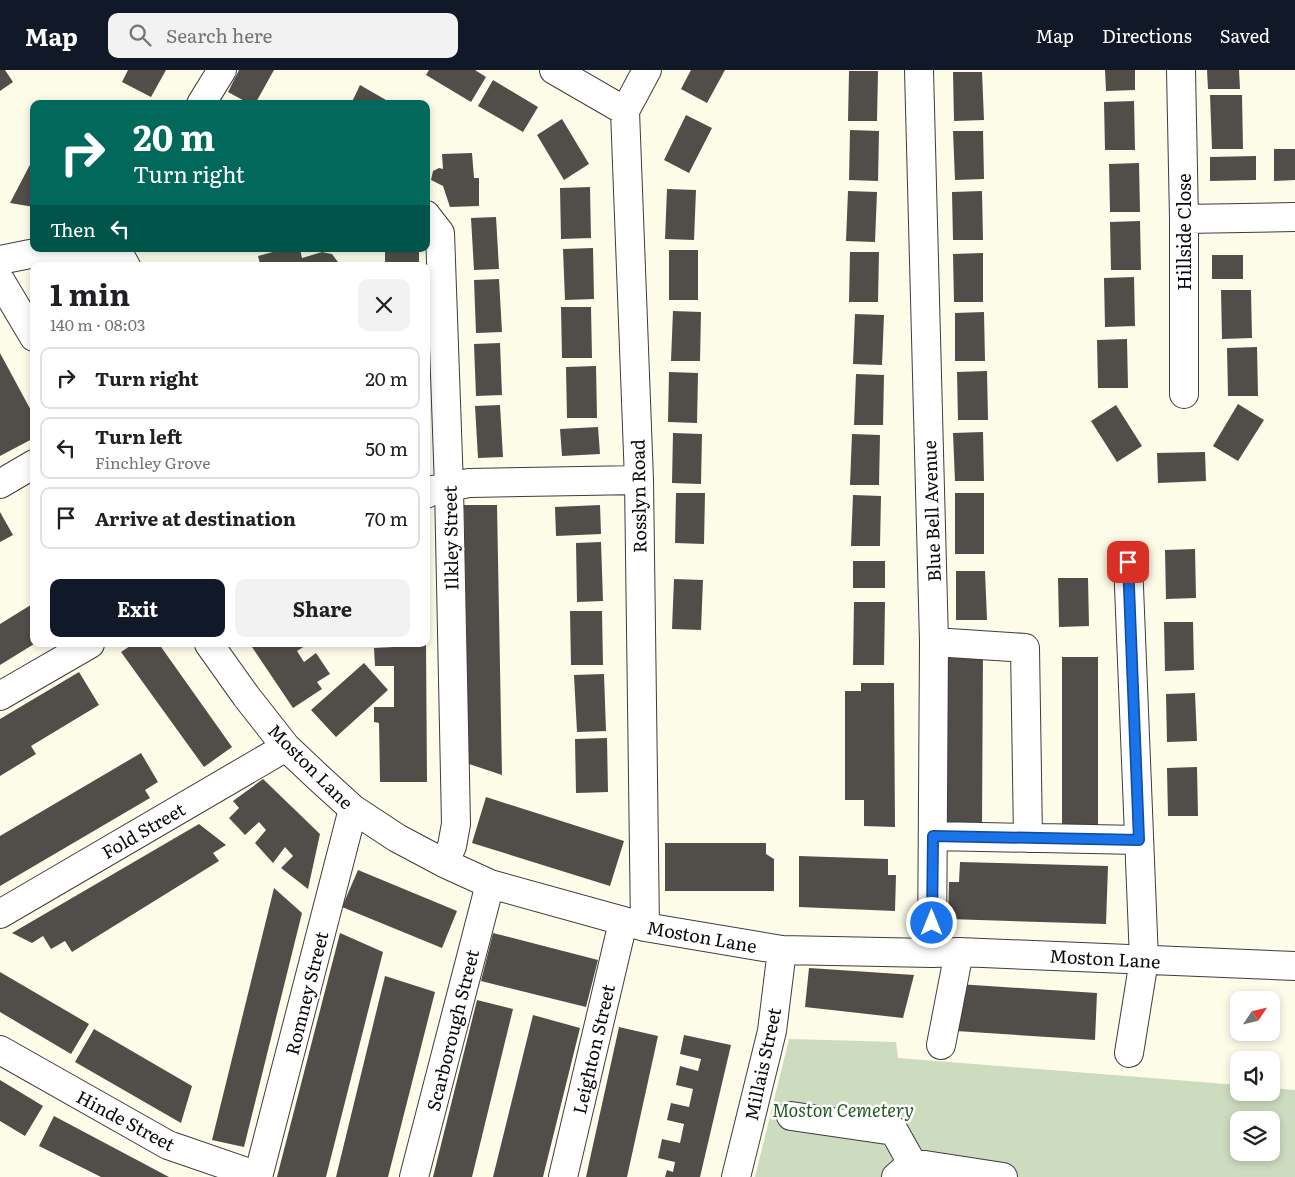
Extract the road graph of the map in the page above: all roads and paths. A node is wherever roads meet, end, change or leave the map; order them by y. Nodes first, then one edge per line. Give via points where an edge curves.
1 (222, 70) edge
2 (554, 70) edge
3 (647, 70) edge
4 (919, 70) edge
5 (1181, 70) edge
6 (203, 100) edge
7 (625, 111) junction
8 (1295, 217) edge
9 (1184, 219) junction
10 (430, 220) edge
11 (75, 252) edge
12 (0, 260) edge
13 (0, 280) edge
14 (30, 330) edge
15 (1184, 394) dead end
16 (30, 466) edge
17 (639, 480) junction
18 (0, 484) edge
19 (438, 491) edge
20 (1128, 562) dead end
21 (934, 642) junction
22 (85, 647) edge
23 (213, 647) edge
24 (0, 696) edge
25 (286, 747) junction
26 (354, 809) junction
27 (933, 836) junction
28 (1028, 838) junction
29 (1139, 840) junction
30 (444, 863) junction
31 (490, 884) junction
32 (0, 914) edge
33 (634, 924) junction
34 (782, 950) junction
35 (959, 952) junction
36 (932, 953) junction
37 (1144, 960) junction
38 (1295, 966) edge
39 (941, 1045) dead end
40 (0, 1050) edge
41 (1129, 1053) dead end
42 (791, 1116) dead end
43 (904, 1170) edge
44 (258, 1176) edge
45 (414, 1177) edge
46 (563, 1177) edge
47 (736, 1177) edge
48 (1003, 1177) edge

1 - 6 street
2 - 7 street
3 - 7 street
4 - 21 street, Blue Bell Avenue
5 - 9 street, Hillside Close
7 - 17 street, Rosslyn Road
8 - 9 street
9 - 15 street, Hillside Close
10 - 19 street, Ilkley Street via 440,233
11 - 12 street via 30,254
13 - 14 street
16 - 18 street
17 - 19 street via 469,483
17 - 33 street, Rosslyn Road
19 - 30 street, Ilkley Street via 456,824 452,846
20 - 29 street
21 - 27 street, Blue Bell Avenue
21 - 28 street via 1025,648
22 - 24 street
23 - 25 street, Moston Lane
25 - 26 street, Moston Lane
25 - 32 street, Fold Street
26 - 30 street, Moston Lane via 397,838
26 - 44 street, Romney Street
27 - 28 street
27 - 36 street, Blue Bell Avenue
28 - 29 street
29 - 37 street
30 - 31 street, Moston Lane
31 - 33 street, Moston Lane
31 - 45 street, Scarborough Street
33 - 34 street, Moston Lane
33 - 46 street, Leighton Street
34 - 36 street, Moston Lane
34 - 47 street, Millais Street via 772,1031
35 - 36 street, Moston Lane
35 - 37 street, Moston Lane
35 - 39 street
37 - 38 street, Moston Lane
37 - 41 street
40 - 44 street, Hinde Street via 168,1145
42 - 43 street via 894,1131
43 - 48 street

